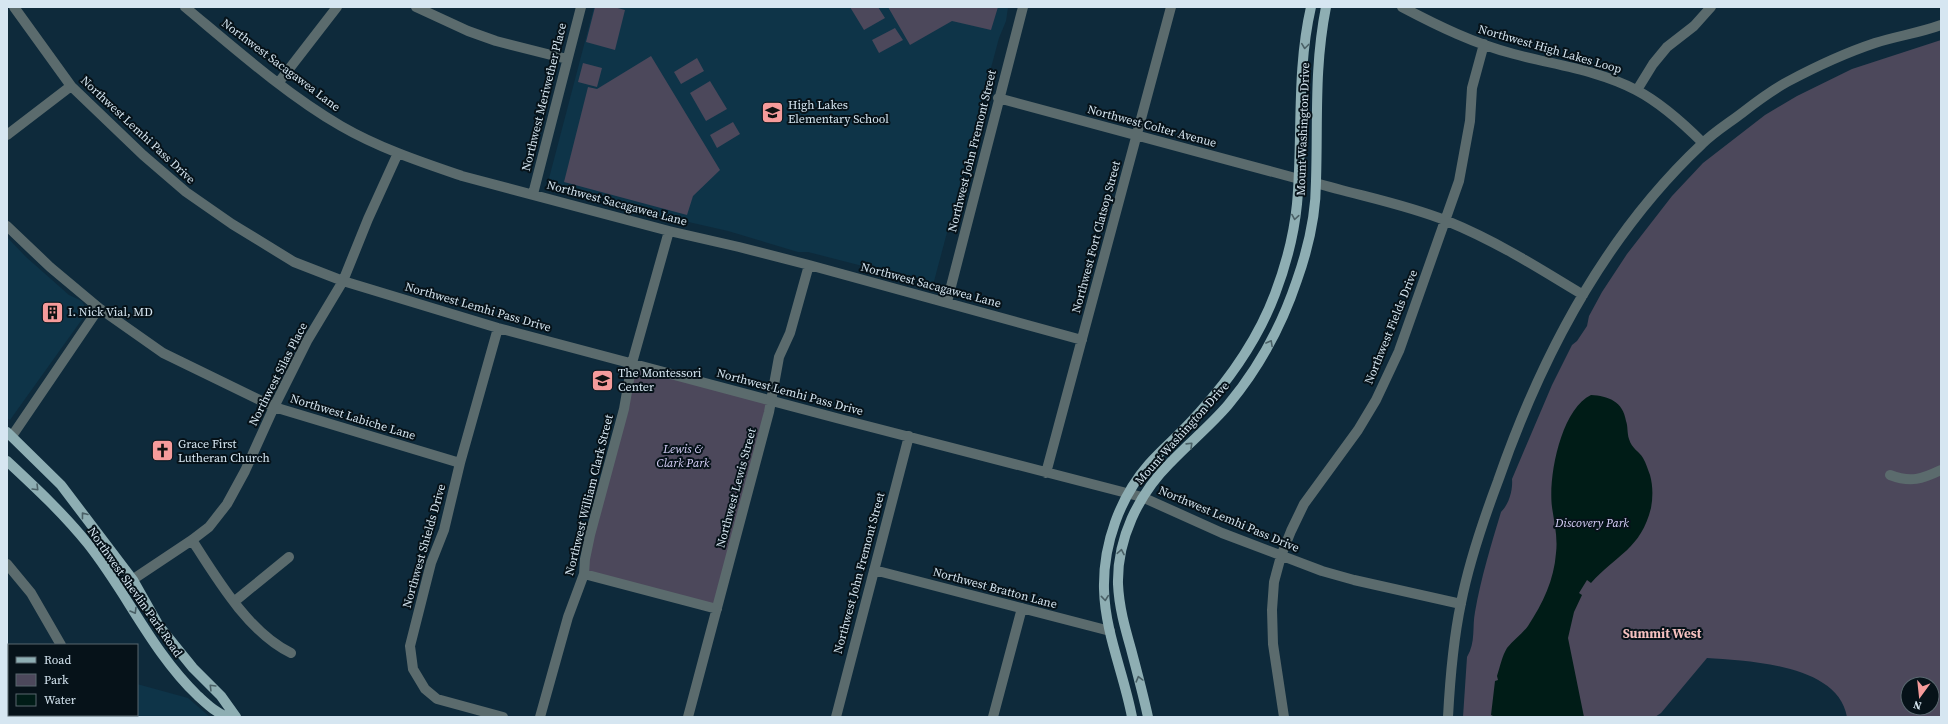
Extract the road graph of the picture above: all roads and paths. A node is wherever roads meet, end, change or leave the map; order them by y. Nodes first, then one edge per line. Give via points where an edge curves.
1 (14, 7) edge
2 (185, 7) edge
3 (337, 7) edge
4 (416, 7) edge
5 (581, 7) edge
6 (1023, 7) edge
7 (1170, 7) edge
8 (1310, 7) edge
9 (1326, 7) edge
10 (1402, 7) edge
11 (1711, 7) edge
12 (1941, 25) edge
13 (1484, 44) junction
14 (567, 59) junction
15 (279, 82) junction
16 (70, 86) junction
17 (1637, 90) junction
18 (998, 98) junction
19 (1137, 134) junction
20 (7, 135) edge
21 (1703, 143) junction
22 (398, 153) junction
23 (1299, 179) junction
24 (1316, 183) junction
25 (533, 194) junction
26 (1446, 221) junction
27 (7, 226) edge
28 (669, 232) junction
29 (809, 265) junction
30 (343, 281) junction
31 (1583, 295) junction
32 (947, 302) junction
33 (99, 308) junction
34 (498, 328) junction
35 (1082, 340) junction
36 (632, 363) junction
37 (772, 401) junction
38 (274, 407) junction
39 (10, 434) edge
40 (908, 436) junction
41 (7, 461) edge
42 (460, 463) junction
43 (1941, 470) edge
44 (1046, 473) junction
45 (1890, 475) dead end
46 (1127, 494) junction
47 (1142, 497) junction
48 (192, 540) junction
49 (1281, 556) junction
50 (289, 557) dead end
51 (7, 564) edge
52 (874, 570) junction
53 (584, 574) junction
54 (133, 580) junction
55 (120, 588) junction
56 (235, 601) junction
57 (1461, 604) junction
58 (1022, 608) junction
59 (717, 609) junction
60 (1110, 631) junction
61 (60, 644) edge
62 (291, 653) dead end
63 (227, 717) edge
64 (236, 717) edge
65 (503, 717) edge
66 (540, 717) edge
67 (688, 717) edge
68 (836, 717) edge
69 (993, 717) edge
70 (1132, 717) edge
71 (1148, 717) edge
72 (1284, 717) edge
73 (1448, 717) edge

1 - 16 street, Northwest Lemhi Pass Drive
2 - 15 street, Northwest Sacagawea Lane
3 - 15 street
4 - 14 street via 496,41
5 - 14 street, Northwest Meriwether Place
6 - 18 street, Northwest John Fremont Street
7 - 19 street, Northwest Fort Clatsop Street
8 -> 23 main road, Mount Washington Drive via 1300,90
9 - 24 main road, Mount Washington Drive via 1317,74
10 - 13 street, Northwest High Lakes Loop via 1434,24
11 - 17 street via 1694,26 1667,47
12 - 21 street via 1876,43 1831,60 1786,82
13 - 17 street, Northwest High Lakes Loop via 1519,56 1595,73
13 - 26 street, Northwest Fields Drive via 1472,88 1466,148
14 - 25 street, Northwest Meriwether Place
15 - 22 street, Northwest Sacagawea Lane via 342,127
16 - 20 street
16 - 30 street, Northwest Lemhi Pass Drive via 186,192 294,262
17 - 21 street, Northwest High Lakes Loop via 1664,109
18 - 19 street, Northwest Colter Avenue
18 - 32 street, Northwest John Fremont Street
19 - 23 street, Northwest Colter Avenue
19 - 35 street, Northwest Fort Clatsop Street
21 - 31 street via 1640,211
22 - 25 street, Northwest Sacagawea Lane via 462,176
22 - 30 street, Northwest Silas Place
23 -> 46 main road, Mount Washington Drive via 1292,234 1285,262 1275,295 1260,329 1223,385 1184,430 1148,465
24 - 26 street
47 -> 24 main road, Mount Washington Drive via 1169,463 1229,404 1270,343 1298,280 1312,220
25 - 28 street, Northwest Sacagawea Lane
26 - 31 street via 1509,250
26 - 49 street, Northwest Fields Drive via 1399,351 1382,387 1358,430 1304,504
27 - 33 street, Northwest Labiche Lane via 50,268
28 - 29 street, Northwest Sacagawea Lane
28 - 36 street, Northwest William Clark Street
29 - 32 street, Northwest Sacagawea Lane
29 - 37 street, Northwest Lewis Street via 790,333 779,357
30 - 34 street, Northwest Lemhi Pass Drive
30 - 38 street, Northwest Silas Place via 307,341
31 - 57 street via 1557,340 1528,400 1509,448 1484,518
32 - 35 street, Northwest Sacagawea Lane
33 - 38 street, Northwest Labiche Lane via 164,353
33 - 39 street
34 - 36 street, Northwest Lemhi Pass Drive
34 - 42 street, Northwest Shields Drive
35 - 44 street, Northwest Fort Clatsop Street
36 - 37 street, Northwest Lemhi Pass Drive
36 - 53 street, Northwest William Clark Street via 624,409 590,535
37 - 40 street, Northwest Lemhi Pass Drive
37 - 59 street, Northwest Lewis Street
38 - 42 street, Northwest Labiche Lane
38 - 48 street, Northwest Silas Place via 227,504 209,527
54 -> 39 main road, Northwest Shevlin Park Road via 61,485
40 - 44 street, Northwest Lemhi Pass Drive
40 - 52 street, Northwest John Fremont Street
41 -> 55 main road, Northwest Shevlin Park Road via 88,544
42 - 65 street, Northwest Shields Drive via 444,530 429,570 410,646 410,657 413,669 424,689 437,699
43 - 45 street via 1920,479 1903,480
44 - 46 street, Northwest Lemhi Pass Drive
46 - 47 street, Northwest Lemhi Pass Drive
46 -> 60 main road, Mount Washington Drive via 1111,537 1105,566 1104,588
47 - 49 street, Northwest Lemhi Pass Drive
71 -> 47 main road, Mount Washington Drive via 1121,609 1118,584 1125,535
48 - 54 street, Northwest Silas Place
48 - 56 street via 214,575
49 - 57 street, Northwest Lemhi Pass Drive via 1354,580
49 - 72 street, Northwest Fields Drive via 1274,582 1272,610 1273,644
50 - 56 street
51 - 61 street via 31,593
52 - 58 street, Northwest Bratton Lane
52 - 68 street, Northwest John Fremont Street
53 - 59 street
53 - 66 street, Northwest William Clark Street via 568,617
54 - 55 street, Northwest Silas Place
64 -> 54 main road, Northwest Shevlin Park Road via 221,696 193,668 159,626
55 -> 63 main road, Northwest Shevlin Park Road via 153,643 187,685 216,713
56 - 62 street via 273,643
57 - 73 street via 1451,669
58 - 60 street, Northwest Bratton Lane
58 - 69 street
59 - 67 street, Northwest Lewis Street
60 - 70 main road, Mount Washington Drive

